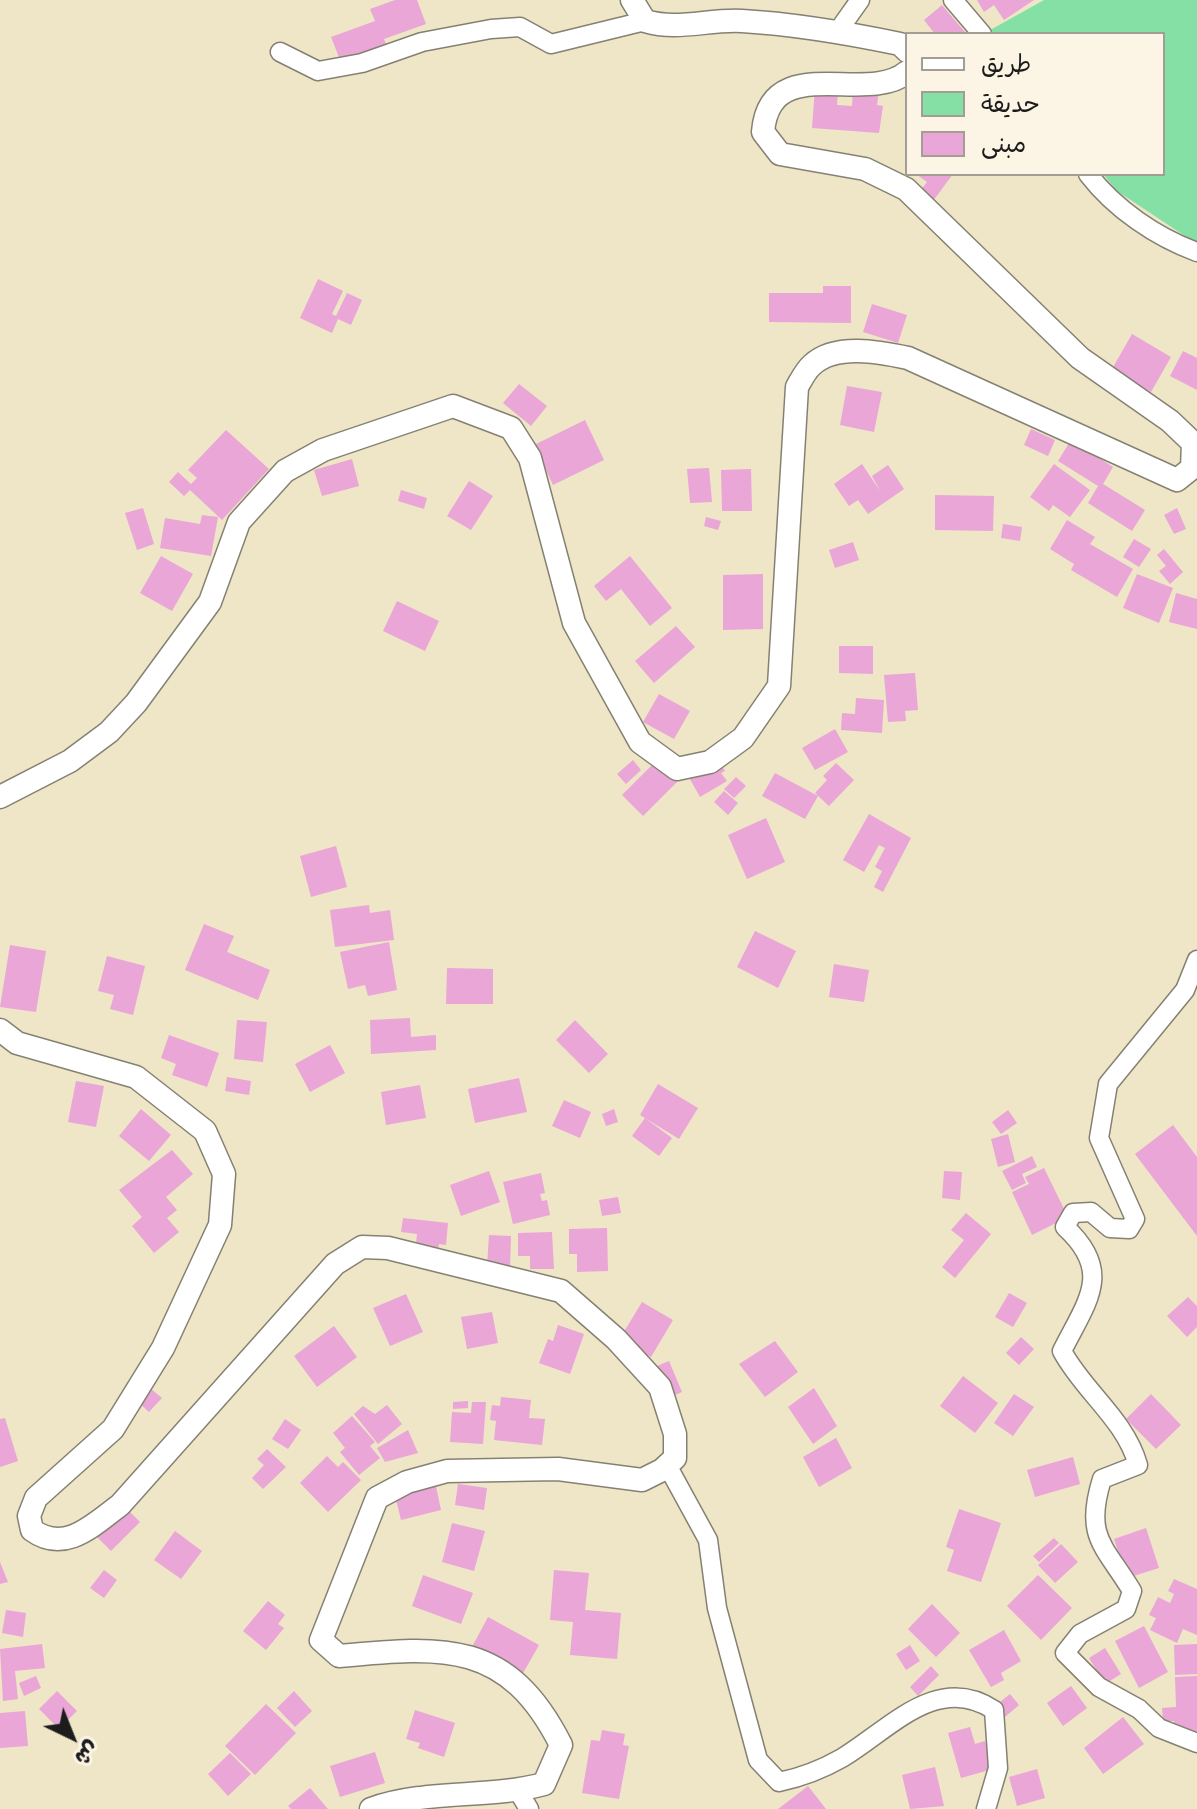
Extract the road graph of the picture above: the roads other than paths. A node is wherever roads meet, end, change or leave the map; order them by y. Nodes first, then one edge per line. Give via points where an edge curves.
1 (632, 0) edge
2 (860, 0) edge
3 (953, 0) edge
4 (645, 21) junction
5 (838, 31) junction
6 (980, 32) edge
7 (905, 49) edge
8 (280, 52) dead end
9 (905, 73) edge
10 (1090, 176) edge
11 (1197, 252) edge
12 (1195, 472) edge
13 (0, 797) edge
14 (1197, 960) edge
15 (0, 1030) edge
16 (667, 1465) junction
17 (1197, 1743) edge
18 (524, 1800) edge
19 (371, 1809) edge
20 (986, 1809) edge

1 - 4 street
2 - 5 street
3 - 6 street
4 - 5 street via 666,27 738,21
4 - 8 street via 551,44 520,27 453,34 318,71
5 - 7 street
9 - 12 street via 882,84 836,82 792,88 773,99 763,132 780,154 865,169 906,189 1080,358 1193,443
10 - 11 street via 1135,218
12 - 13 street via 1177,480 908,358 872,350 812,364 797,387 779,686 743,738 710,762 677,769 640,742 574,623 530,458 511,428 453,406 323,450 285,471 239,522 210,602 136,703 70,761
14 - 17 street via 1185,990 1108,1084 1099,1138 1135,1219 1129,1229 1110,1228 1091,1212 1073,1213 1065,1227 1082,1242 1094,1266 1091,1294 1062,1351 1132,1444 1138,1465 1102,1479 1093,1506 1096,1538 1132,1591 1126,1609 1080,1634 1065,1653 1099,1687 1139,1709 1159,1728
15 - 16 street via 17,1043 136,1077 205,1131 224,1174 220,1225 163,1348 113,1429 36,1498 29,1516 32,1530 45,1540 80,1535 120,1505 335,1264 362,1247 388,1248 561,1291 660,1387 675,1434 675,1458
16 - 18 street via 642,1480 558,1469 447,1471 407,1482 377,1498 321,1640 339,1656 455,1653 485,1659 518,1681 561,1745 544,1784
16 - 20 street via 708,1540 717,1608 758,1760 779,1782 810,1775 919,1705 975,1697 994,1710 998,1768
18 - 19 street via 393,1801

